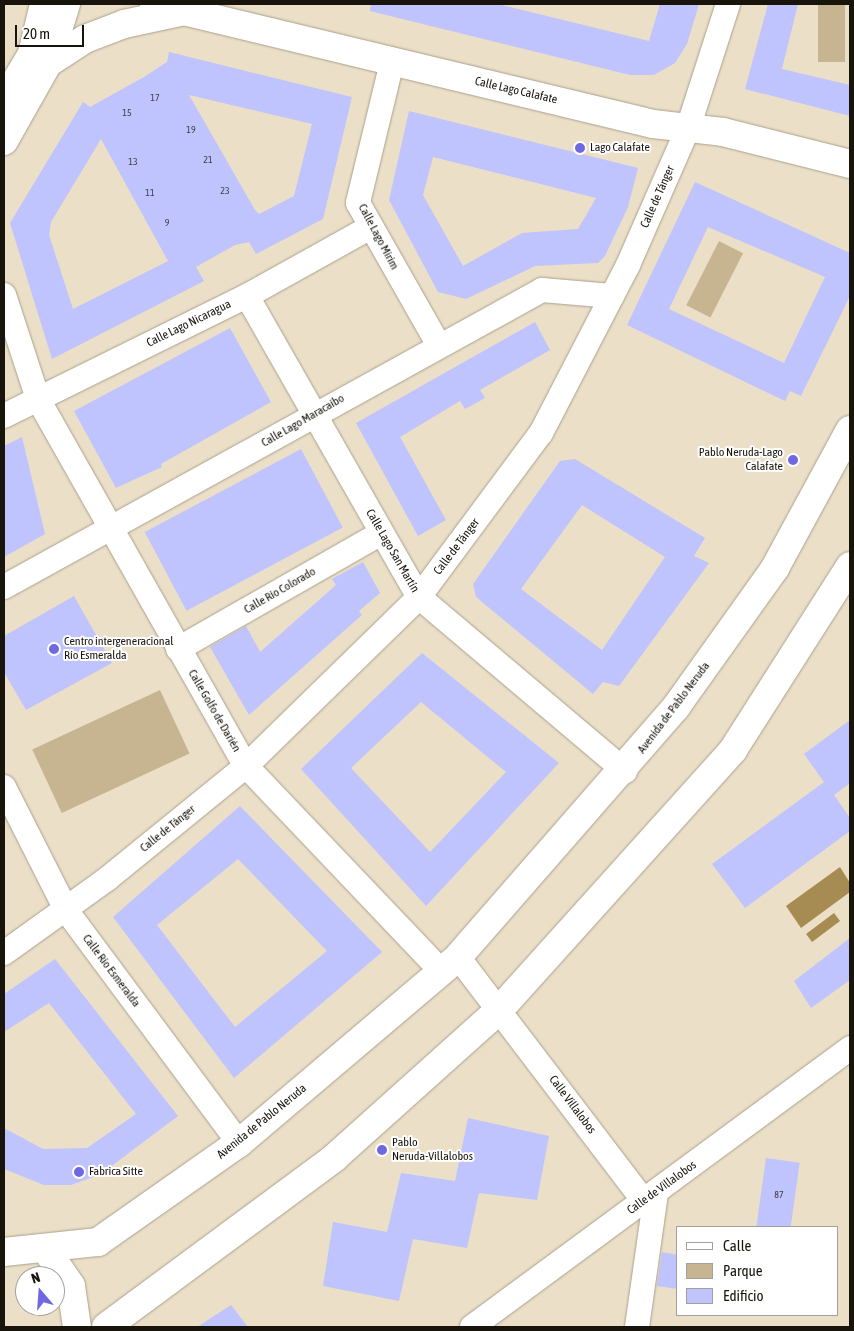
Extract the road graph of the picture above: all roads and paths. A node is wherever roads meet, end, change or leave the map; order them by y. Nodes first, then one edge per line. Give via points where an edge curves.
1 (44, 4) edge
2 (66, 4) edge
3 (154, 4) edge
4 (728, 4) edge
5 (183, 12) junction
6 (392, 62) junction
7 (48, 63) junction
8 (4, 101) edge
9 (688, 128) junction
10 (4, 141) edge
11 (850, 164) edge
12 (372, 227) junction
13 (4, 295) edge
14 (247, 296) junction
15 (612, 296) junction
16 (438, 344) junction
17 (38, 398) junction
18 (314, 414) junction
19 (4, 416) edge
20 (850, 430) edge
21 (112, 530) junction
22 (381, 533) junction
23 (850, 566) edge
24 (4, 587) edge
25 (419, 597) junction
26 (178, 649) junction
27 (246, 766) junction
28 (625, 771) junction
29 (4, 787) edge
30 (66, 910) junction
31 (4, 953) edge
32 (450, 964) junction
33 (501, 1008) junction
34 (850, 1048) edge
35 (239, 1143) junction
36 (650, 1197) junction
37 (45, 1248) junction
38 (4, 1252) edge
39 (77, 1327) edge
40 (106, 1327) edge
41 (472, 1327) edge
42 (637, 1327) edge

1 - 8 main road via 32,54
2 - 7 main road
3 - 5 main road, Calle Lago Calafate
4 - 9 street, Calle de Tánger
5 - 6 main road, Calle Lago Calafate
5 - 7 main road, Calle Lago Calafate via 124,24 86,39
6 - 9 main road, Calle Lago Calafate via 653,124
6 - 12 street, Calle Lago Mirim via 358,203
7 - 10 main road
9 - 11 main road, Calle Lago Calafate via 723,132
9 - 15 street, Calle de Tánger
12 - 14 street, Calle Lago Nicaragua
12 - 16 street, Calle Lago Mirim
13 - 17 street, Calle Golfo de Darién
14 - 17 street, Calle Lago Nicaragua
14 - 18 street, Calle Lago San Martín
15 - 16 street, Calle Lago Maracaibo via 542,290
15 - 25 street, Calle de Tánger via 541,433
16 - 18 street, Calle Lago Maracaibo
17 - 19 street, Calle Lago Nicaragua
17 - 21 street, Calle Golfo de Darién
18 - 21 street, Calle Lago Maracaibo
18 - 22 street, Calle Lago San Martín
20 - 28 main road, Avenida de Pablo Neruda via 775,568
21 - 24 street, Calle Lago Maracaibo
21 - 26 street, Calle Golfo de Darién
22 - 25 street, Calle Lago San Martín
22 - 26 street, Calle Río Colorado
23 - 33 main road via 733,750
25 - 27 street, Calle de Tánger
25 - 28 street, Calle Lago San Martín
26 - 27 street, Calle Golfo de Darién
27 - 30 street, Calle de Tánger
27 - 32 street, Calle Golfo de Darién
28 - 32 main road, Avenida de Pablo Neruda
29 - 30 street, Calle Río Esmeralda
30 - 31 street, Calle de Tánger
30 - 35 street, Calle Río Esmeralda
32 - 33 street
32 - 35 main road, Avenida de Pablo Neruda
33 - 36 street, Calle Villalobos
33 - 40 main road via 334,1158
34 - 36 street, Calle de Villalobos
35 - 37 main road, Avenida de Pablo Neruda via 98,1242
36 - 41 street, Calle de Villalobos
36 - 42 street
37 - 38 main road, Avenida de Pablo Neruda
37 - 39 main road via 70,1286

